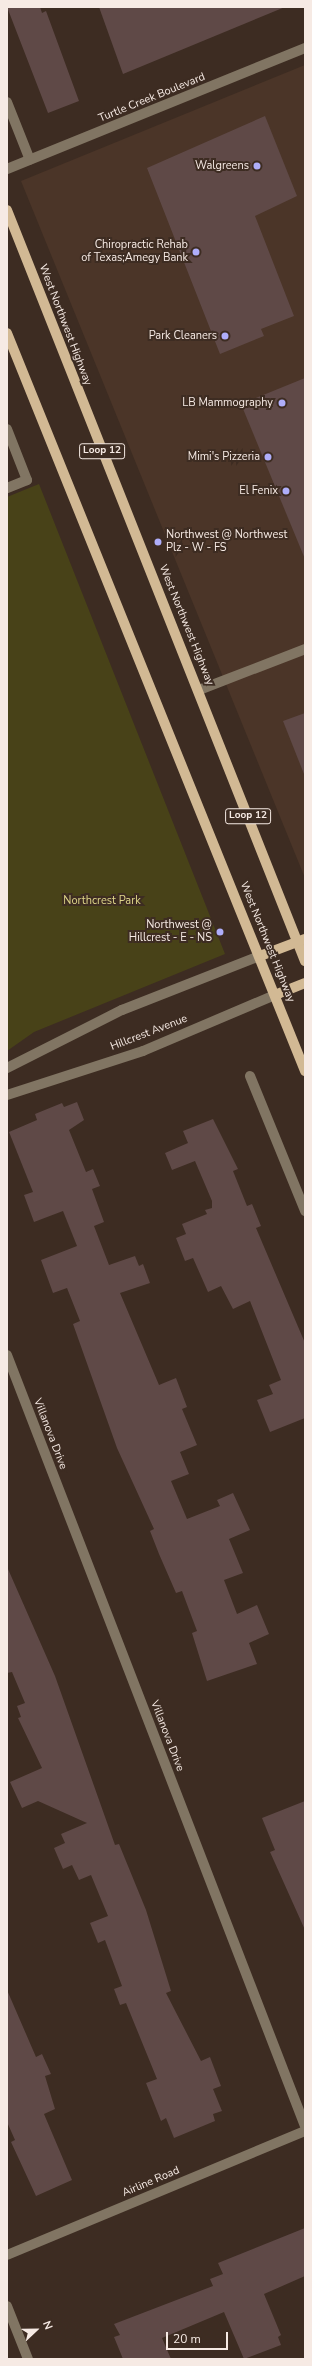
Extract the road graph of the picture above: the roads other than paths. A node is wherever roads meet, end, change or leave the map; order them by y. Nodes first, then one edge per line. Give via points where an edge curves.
1 (305, 48) edge
2 (7, 102) edge
3 (30, 160) junction
4 (7, 169) edge
5 (7, 210) edge
6 (7, 333) edge
7 (7, 429) edge
8 (7, 488) edge
9 (305, 649) edge
10 (199, 690) junction
11 (301, 940) edge
12 (260, 956) junction
13 (305, 961) edge
14 (305, 983) edge
15 (275, 996) junction
16 (7, 1068) edge
17 (305, 1071) edge
18 (250, 1076) dead end
19 (7, 1094) edge
20 (305, 1211) edge
21 (7, 1355) edge
22 (305, 2126) edge
23 (305, 2131) edge
24 (7, 2255) edge
25 (7, 2306) edge
26 (28, 2359) edge

1 - 3 street, Turtle Creek Boulevard
2 - 3 street
3 - 4 street, Turtle Creek Boulevard
5 - 10 main road, West Northwest Highway / Loop 12
6 - 12 main road, West Northwest Highway
7 - 8 street via 27,480
9 - 10 street
10 - 11 main road, West Northwest Highway / Loop 12
11 - 12 main road
11 - 13 main road, West Northwest Highway / Loop 12
12 - 15 main road, West Northwest Highway
12 - 16 street via 122,1010
14 - 15 main road
15 - 17 main road, West Northwest Highway
15 - 19 street, Hillcrest Avenue via 143,1051
18 - 20 street
21 - 22 street, Villanova Drive
23 - 24 street, Airline Road
25 - 26 street

